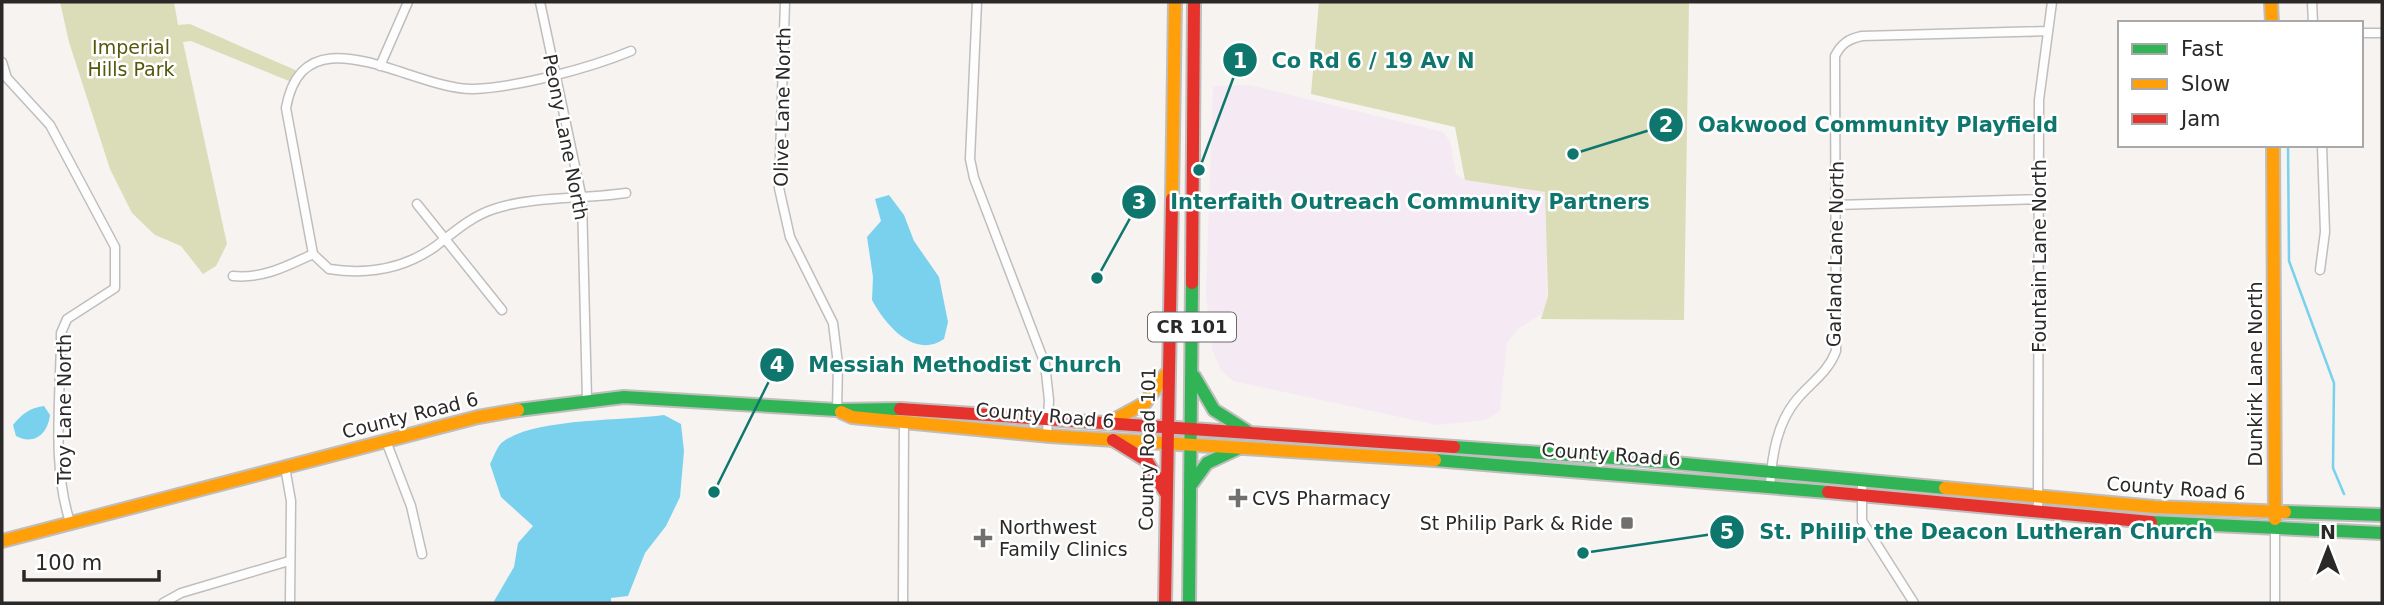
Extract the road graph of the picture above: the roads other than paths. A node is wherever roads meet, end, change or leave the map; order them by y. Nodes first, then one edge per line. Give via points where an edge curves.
1 (408, 2) edge
2 (540, 2) edge
3 (785, 2) edge
4 (977, 2) edge
5 (1175, 2) edge
6 (1194, 2) edge
7 (2052, 2) edge
8 (2271, 2) edge
9 (2312, 2) edge
10 (2272, 21) edge
11 (2313, 21) edge
12 (2048, 31) junction
13 (2363, 33) edge
14 (2382, 33) edge
15 (631, 51) dead end
16 (2, 62) edge
17 (380, 66) junction
18 (554, 74) junction
19 (2273, 147) edge
20 (2322, 147) edge
21 (626, 193) dead end
22 (582, 199) junction
23 (2040, 199) junction
24 (417, 204) dead end
25 (1836, 205) junction
26 (444, 239) junction
27 (313, 254) junction
28 (2320, 270) dead end
29 (233, 276) dead end
30 (502, 310) dead end
31 (1192, 370) junction
32 (1167, 373) junction
33 (587, 400) junction
34 (904, 409) junction
35 (837, 410) junction
36 (1048, 418) junction
37 (1110, 422) junction
38 (904, 423) junction
39 (1168, 425) junction
40 (1190, 427) junction
41 (1247, 431) junction
42 (1047, 435) junction
43 (386, 440) junction
44 (1113, 440) junction
45 (1167, 443) junction
46 (1190, 444) junction
47 (1239, 448) junction
48 (285, 467) junction
49 (1771, 471) junction
50 (1862, 480) junction
51 (1190, 486) junction
52 (1770, 486) junction
53 (1167, 494) junction
54 (1861, 495) junction
55 (2039, 496) junction
56 (2038, 511) junction
57 (2275, 513) junction
58 (2382, 514) edge
59 (70, 522) junction
60 (2274, 531) junction
61 (2382, 533) edge
62 (2, 541) edge
63 (422, 554) dead end
64 (289, 561) junction
65 (163, 603) edge
66 (290, 603) edge
67 (903, 603) edge
68 (1165, 603) edge
69 (1189, 603) edge
70 (1914, 603) edge
71 (2275, 603) edge

1 - 17 street
2 - 18 street, Peony Lane North
3 - 35 street, Olive Lane North via 778,163 782,213 833,323
4 - 36 street via 970,159 1045,364
5 - 32 main road, County Road 101 / CR 101
6 - 31 main road, CR 101
7 - 12 street, Fountain Lane North
8 - 10 main road
9 - 11 street
12 - 23 street, Fountain Lane North via 2039,100
12 - 25 street, Garland Lane North via 1862,36 1845,41 1835,56
13 - 14 street
15 - 18 street
16 - 59 street, Troy Lane North via 8,78 50,125 115,247 115,288 66,319 61,333 61,457
17 - 18 street via 455,88 494,87
17 - 27 street via 337,56 312,64 288,94 286,121
18 - 22 street, Peony Lane North
19 - 57 main road, Dunkirk Lane North
20 - 28 street via 2325,232
21 - 22 street
22 - 26 street via 493,209
22 - 33 street, Peony Lane North
23 - 25 street
23 - 55 street, Fountain Lane North
24 - 26 street
25 - 49 street, Garland Lane North via 1836,351 1825,373 1782,421
26 - 27 street via 420,256 382,270 329,268
26 - 30 street
27 - 29 street via 268,274
31 - 40 main road, CR 101
31 - 41 main road via 1210,407
32 - 37 main road via 1145,404
32 - 39 main road, County Road 101 / CR 101
33 - 35 main road, County Road 6 via 634,397
33 - 43 main road, County Road 6 via 518,409
34 - 35 main road, County Road 6
34 - 36 main road, County Road 6
34 - 38 street
35 - 38 main road, County Road 6 via 852,417
36 - 37 main road, County Road 6
36 - 42 street
37 - 39 main road, County Road 6
38 - 42 main road, County Road 6
38 - 67 street
39 - 40 main road, County Road 6
39 - 45 main road, County Road 101 / CR 101
40 - 41 main road, County Road 6
40 - 46 main road, CR 101
41 - 49 main road, County Road 6
42 - 44 main road, County Road 6
43 - 48 main road, County Road 6
43 - 63 street via 411,506
44 - 45 main road, County Road 6
44 - 53 main road via 1147,461
45 - 46 main road, County Road 6
45 - 53 main road, County Road 101 / CR 101
46 - 47 main road, County Road 6
46 - 51 main road, CR 101
47 - 51 main road via 1207,463
47 - 52 main road, County Road 6
48 - 59 main road, County Road 6
48 - 64 street via 291,501
49 - 50 main road, County Road 6
49 - 52 street, Garland Lane North
50 - 54 street
50 - 55 main road, County Road 6
51 - 69 main road, CR 101
52 - 54 main road, County Road 6
53 - 68 main road, County Road 101 / CR 101
54 - 56 main road, County Road 6
54 - 70 street via 1862,521
55 - 56 street, Fountain Lane North
55 - 57 main road, County Road 6
56 - 60 main road, County Road 6
57 - 58 main road, County Road 6
57 - 60 main road, Dunkirk Lane North
59 - 62 main road, County Road 6
60 - 61 main road, County Road 6
60 - 71 street, Dunkirk Lane North
64 - 65 street via 181,593
64 - 66 street

